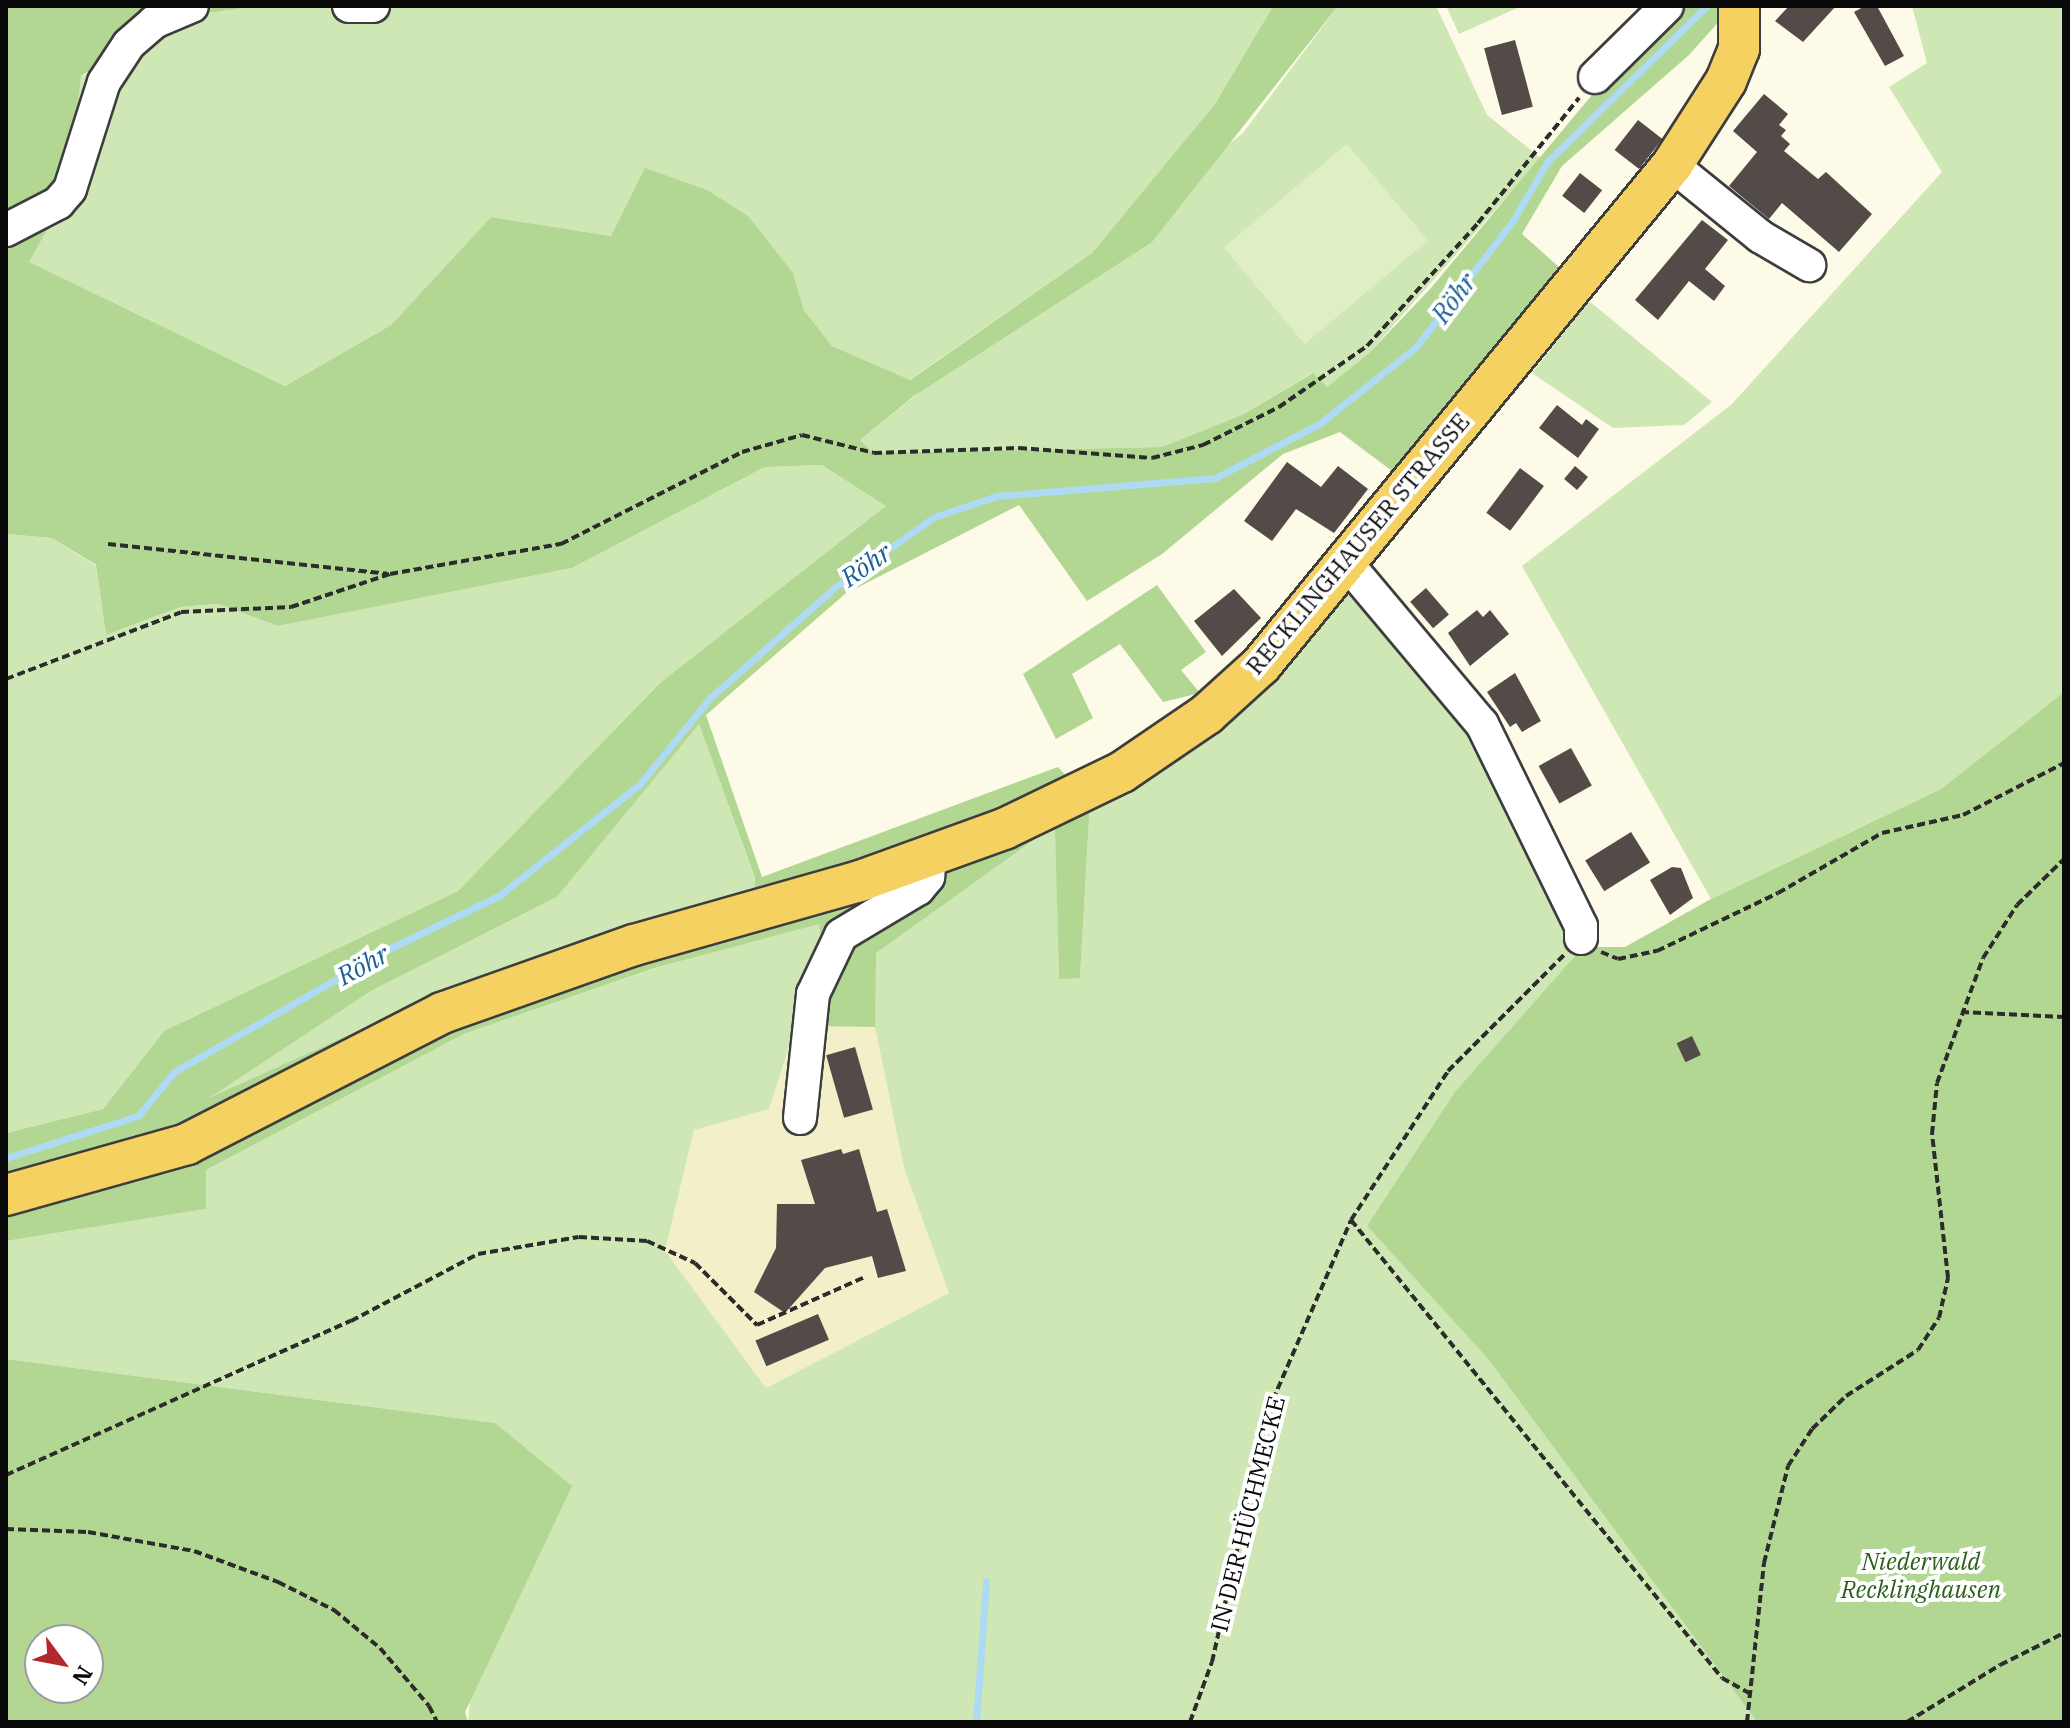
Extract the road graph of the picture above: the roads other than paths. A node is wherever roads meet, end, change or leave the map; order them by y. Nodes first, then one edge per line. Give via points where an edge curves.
1 (192, 6) edge
2 (349, 6) edge
3 (373, 6) edge
4 (1667, 6) edge
5 (1739, 6) edge
6 (1595, 77) road end
7 (1672, 165) junction
8 (6, 230) edge
9 (1809, 265) dead end
10 (1345, 561) junction
11 (930, 858) junction
12 (1581, 938) road end
13 (800, 1118) dead end
14 (6, 1195) edge

1 - 8 street via 154,22 129,44 104,82 70,189 58,203
2 - 3 street
4 - 6 street
5 - 7 main road, RECKLINGHAUSER STRASSE via 1739,49 1726,81
7 - 9 street via 1761,237
7 - 10 main road, RECKLINGHAUSER STRASSE
10 - 11 main road, RECKLINGHAUSER STRASSE via 1261,665 1207,714 1122,772
10 - 12 street via 1482,724 1581,926
11 - 13 street via 928,877 918,889 841,935 813,994
11 - 14 main road, RECKLINGHAUSER STRASSE via 634,945 442,1013 187,1144

